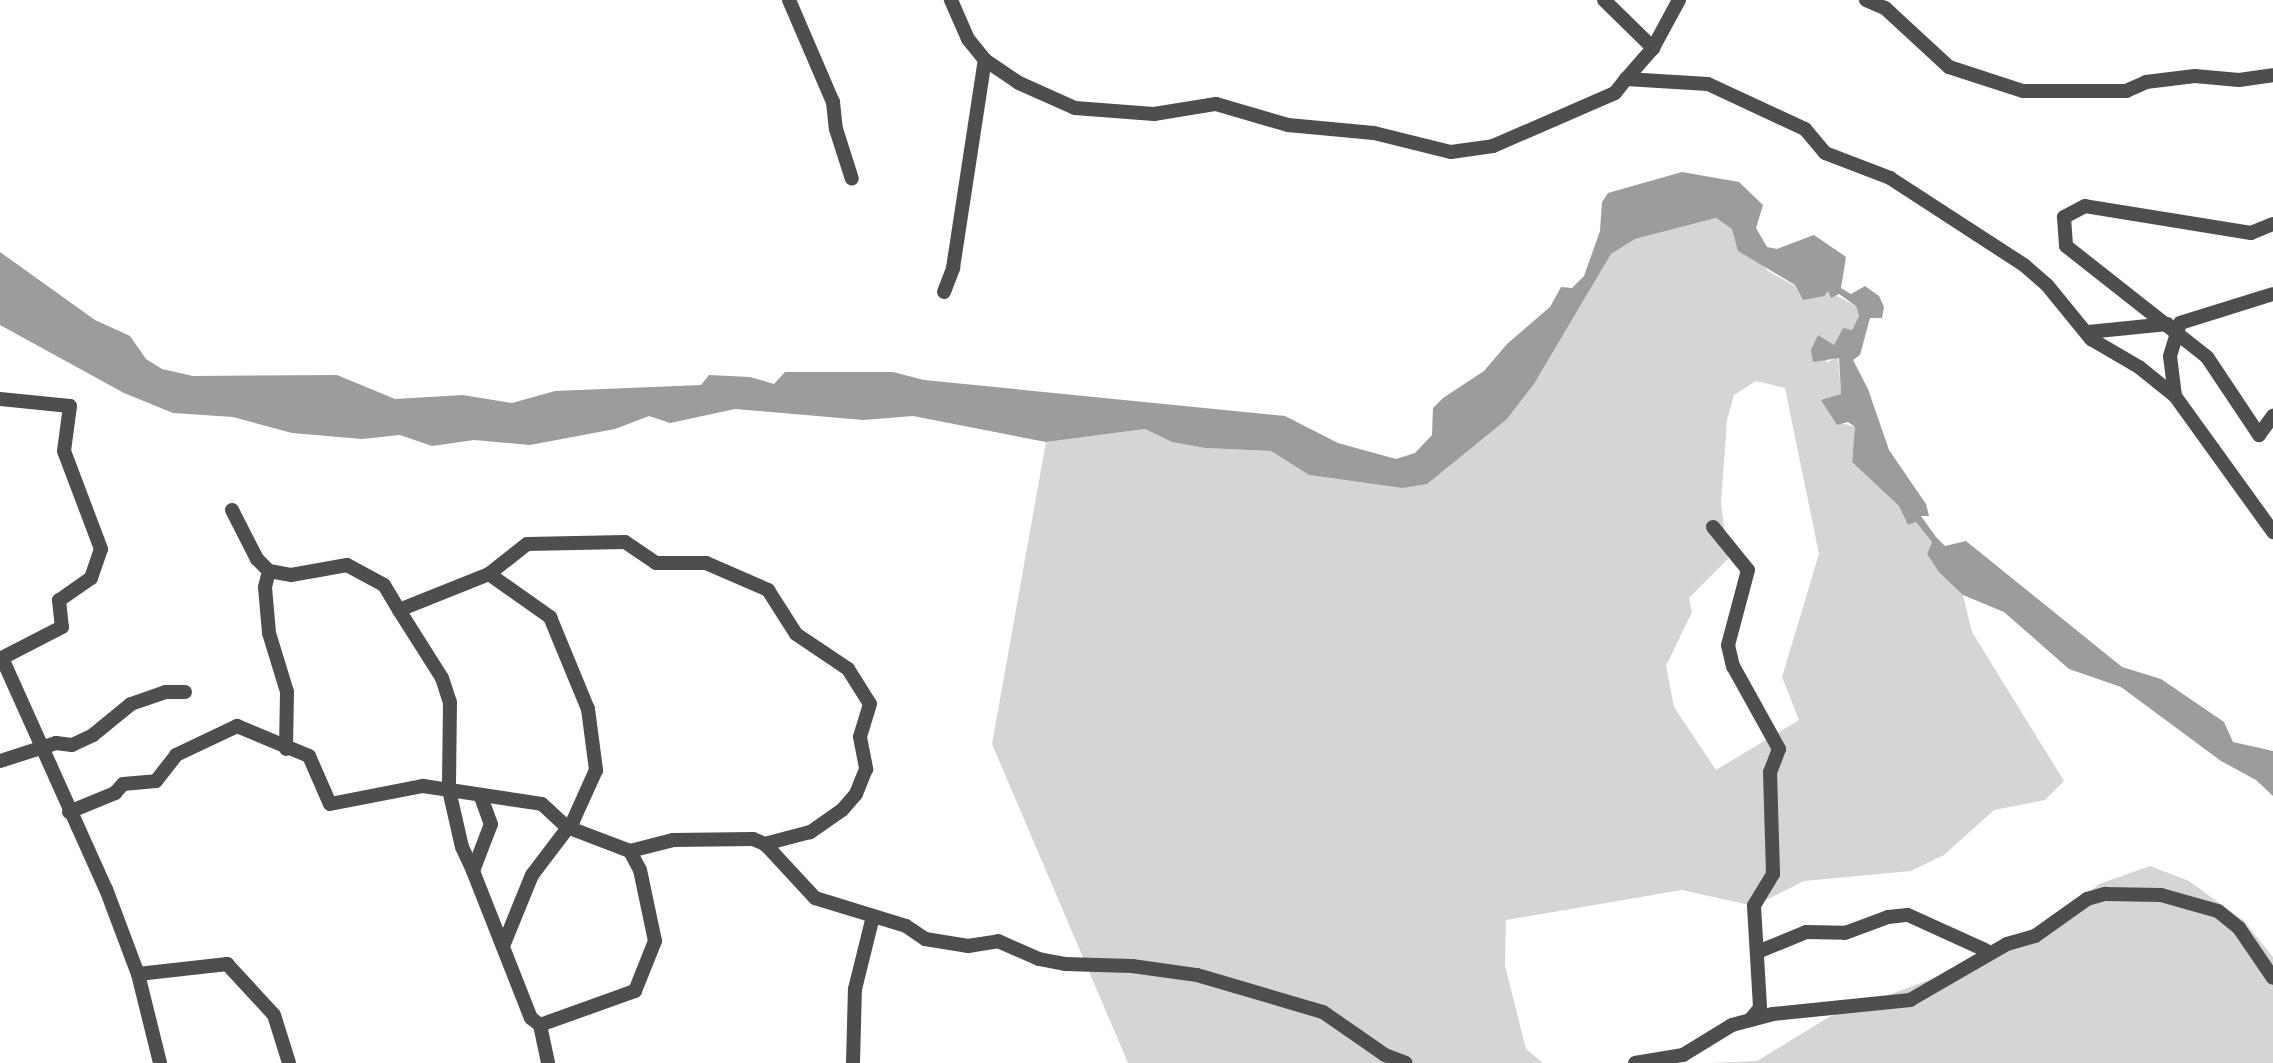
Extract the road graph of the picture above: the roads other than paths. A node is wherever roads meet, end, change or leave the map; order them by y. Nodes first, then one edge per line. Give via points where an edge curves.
1 (789, 0) edge
2 (951, 0) edge
3 (1679, 0) edge
4 (1866, 0) edge
5 (1607, 2) edge
6 (1653, 48) junction
7 (985, 60) junction
8 (2273, 75) edge
9 (1626, 79) junction
10 (852, 179) dead end
11 (2273, 224) edge
12 (944, 292) dead end
13 (2273, 294) edge
14 (2180, 323) junction
15 (2088, 332) junction
16 (2175, 396) junction
17 (0, 399) edge
18 (2273, 416) edge
19 (232, 510) dead end
20 (1713, 527) dead end
21 (2273, 532) edge
22 (269, 571) junction
23 (489, 575) junction
24 (399, 610) junction
25 (1, 656) edge
26 (185, 692) dead end
27 (41, 748) junction
28 (286, 749) junction
29 (0, 761) edge
30 (449, 790) junction
31 (481, 797) junction
32 (69, 812) junction
33 (567, 827) junction
34 (765, 844) junction
35 (630, 851) junction
36 (473, 871) junction
37 (873, 916) junction
38 (503, 946) junction
39 (1985, 950) dead end
40 (1760, 951) junction
41 (138, 974) junction
42 (2273, 978) edge
43 (1749, 1021) junction
44 (540, 1025) junction
45 (160, 1063) edge
46 (289, 1063) edge
47 (548, 1063) edge
48 (853, 1063) edge
49 (1406, 1063) edge
50 (1635, 1063) edge

1 - 10 street via 833,102 835,129
2 - 7 street via 968,39
3 - 6 street
4 - 8 street via 1885,9 1949,67 2023,91 2126,91 2146,82 2195,76 2239,80
5 - 6 street
6 - 9 street
7 - 9 street via 1019,83 1074,108 1154,114 1216,104 1272,122 1374,133 1451,152 1493,146 1615,93
7 - 12 street via 954,268
9 - 15 street via 1708,84 1805,129 1825,153 1890,178 2024,265
11 - 18 street via 2251,233 2085,206 2064,217 2066,246 2207,357 2259,435
13 - 14 street
14 - 15 street
14 - 16 street via 2170,356
15 - 16 street
16 - 21 street
17 - 25 street via 71,406 64,452 101,549 91,578 60,600 62,627
19 - 22 street via 257,559
20 - 40 street via 1748,570 1728,645 1733,666 1779,749 1770,772 1773,874 1754,906
22 - 24 street via 291,575 346,565 384,585
22 - 28 street via 265,587 270,633 287,692
23 - 24 street
23 - 33 street via 550,617 588,709 596,770
23 - 34 street via 527,544 625,542 656,564 706,563 768,590 796,634 848,669 870,705 860,737 866,769 856,794 810,832
24 - 30 street via 442,678 450,702
25 - 27 street
26 - 27 street via 166,692 131,704 93,735 72,745 56,743
27 - 29 street
27 - 32 street
28 - 30 street via 309,756 330,804 423,786
28 - 32 street via 237,726 176,755 156,781 123,784 114,793
30 - 31 street
30 - 36 street via 461,847
31 - 33 street via 542,804
31 - 36 street via 491,824
32 - 41 street via 106,889
33 - 35 street
33 - 38 street via 532,876
34 - 35 street via 753,839 689,838
34 - 37 street via 815,898
35 - 44 street via 640,870 655,941 635,991
36 - 38 street
37 - 48 street via 855,989
37 - 49 street via 906,926 925,939 968,946 998,941 1052,961 1196,975 1265,994 1323,1012 1385,1055
38 - 44 street via 531,1018
39 - 40 street via 1908,915 1888,917 1845,933 1806,932
40 - 43 street via 1760,1008
41 - 45 street
41 - 46 street via 227,964 274,1015
42 - 43 street via 2239,928 2218,911 2161,895 2105,894 2087,899 2035,936 2007,944 1910,1000 1773,1014
43 - 50 street via 1732,1025 1683,1055
44 - 47 street

